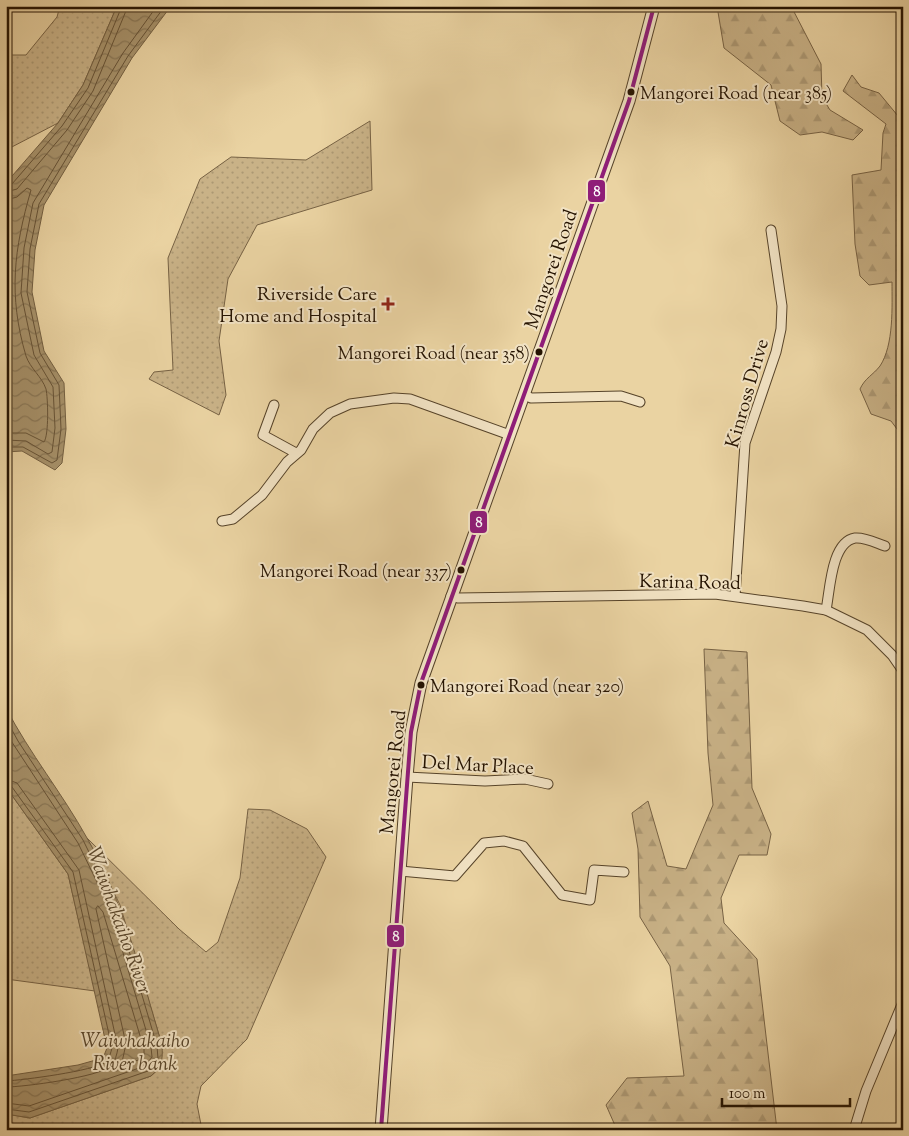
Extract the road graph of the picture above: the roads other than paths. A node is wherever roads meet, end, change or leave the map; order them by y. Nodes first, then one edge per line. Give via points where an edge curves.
1 (654, 6) edge
2 (771, 230) dead end
3 (525, 395) junction
4 (640, 402) dead end
5 (274, 405) dead end
6 (510, 436) junction
7 (296, 453) junction
8 (222, 521) dead end
9 (885, 546) dead end
10 (451, 596) junction
11 (735, 596) junction
12 (826, 610) junction
13 (903, 672) edge
14 (407, 777) junction
15 (548, 784) dead end
16 (400, 872) junction
17 (624, 872) dead end
18 (903, 1002) edge
19 (381, 1130) edge
20 (854, 1130) edge

1 - 3 street, Mangorei Road via 629,101
2 - 11 street, Kinross Drive via 782,306 781,328 745,443
3 - 4 street via 531,398 621,396
3 - 6 street, Mangorei Road
5 - 7 street via 263,435
6 - 7 street via 425,403 394,398 350,404 335,410 313,429
6 - 10 street, Mangorei Road
7 - 8 street via 262,495 233,520
9 - 12 street via 855,538 840,549
10 - 11 street, Karina Road
10 - 14 street, Mangorei Road via 421,683 411,732
11 - 12 street, Karina Road
12 - 13 street, Karina Road via 867,630 892,655
14 - 15 street, Del Mar Place via 485,781 525,779
14 - 16 street, Mangorei Road
16 - 17 street via 455,876 484,843 504,841 523,846 556,890 569,898 590,900 594,870
16 - 19 street, Mangorei Road
18 - 20 street via 866,1091

